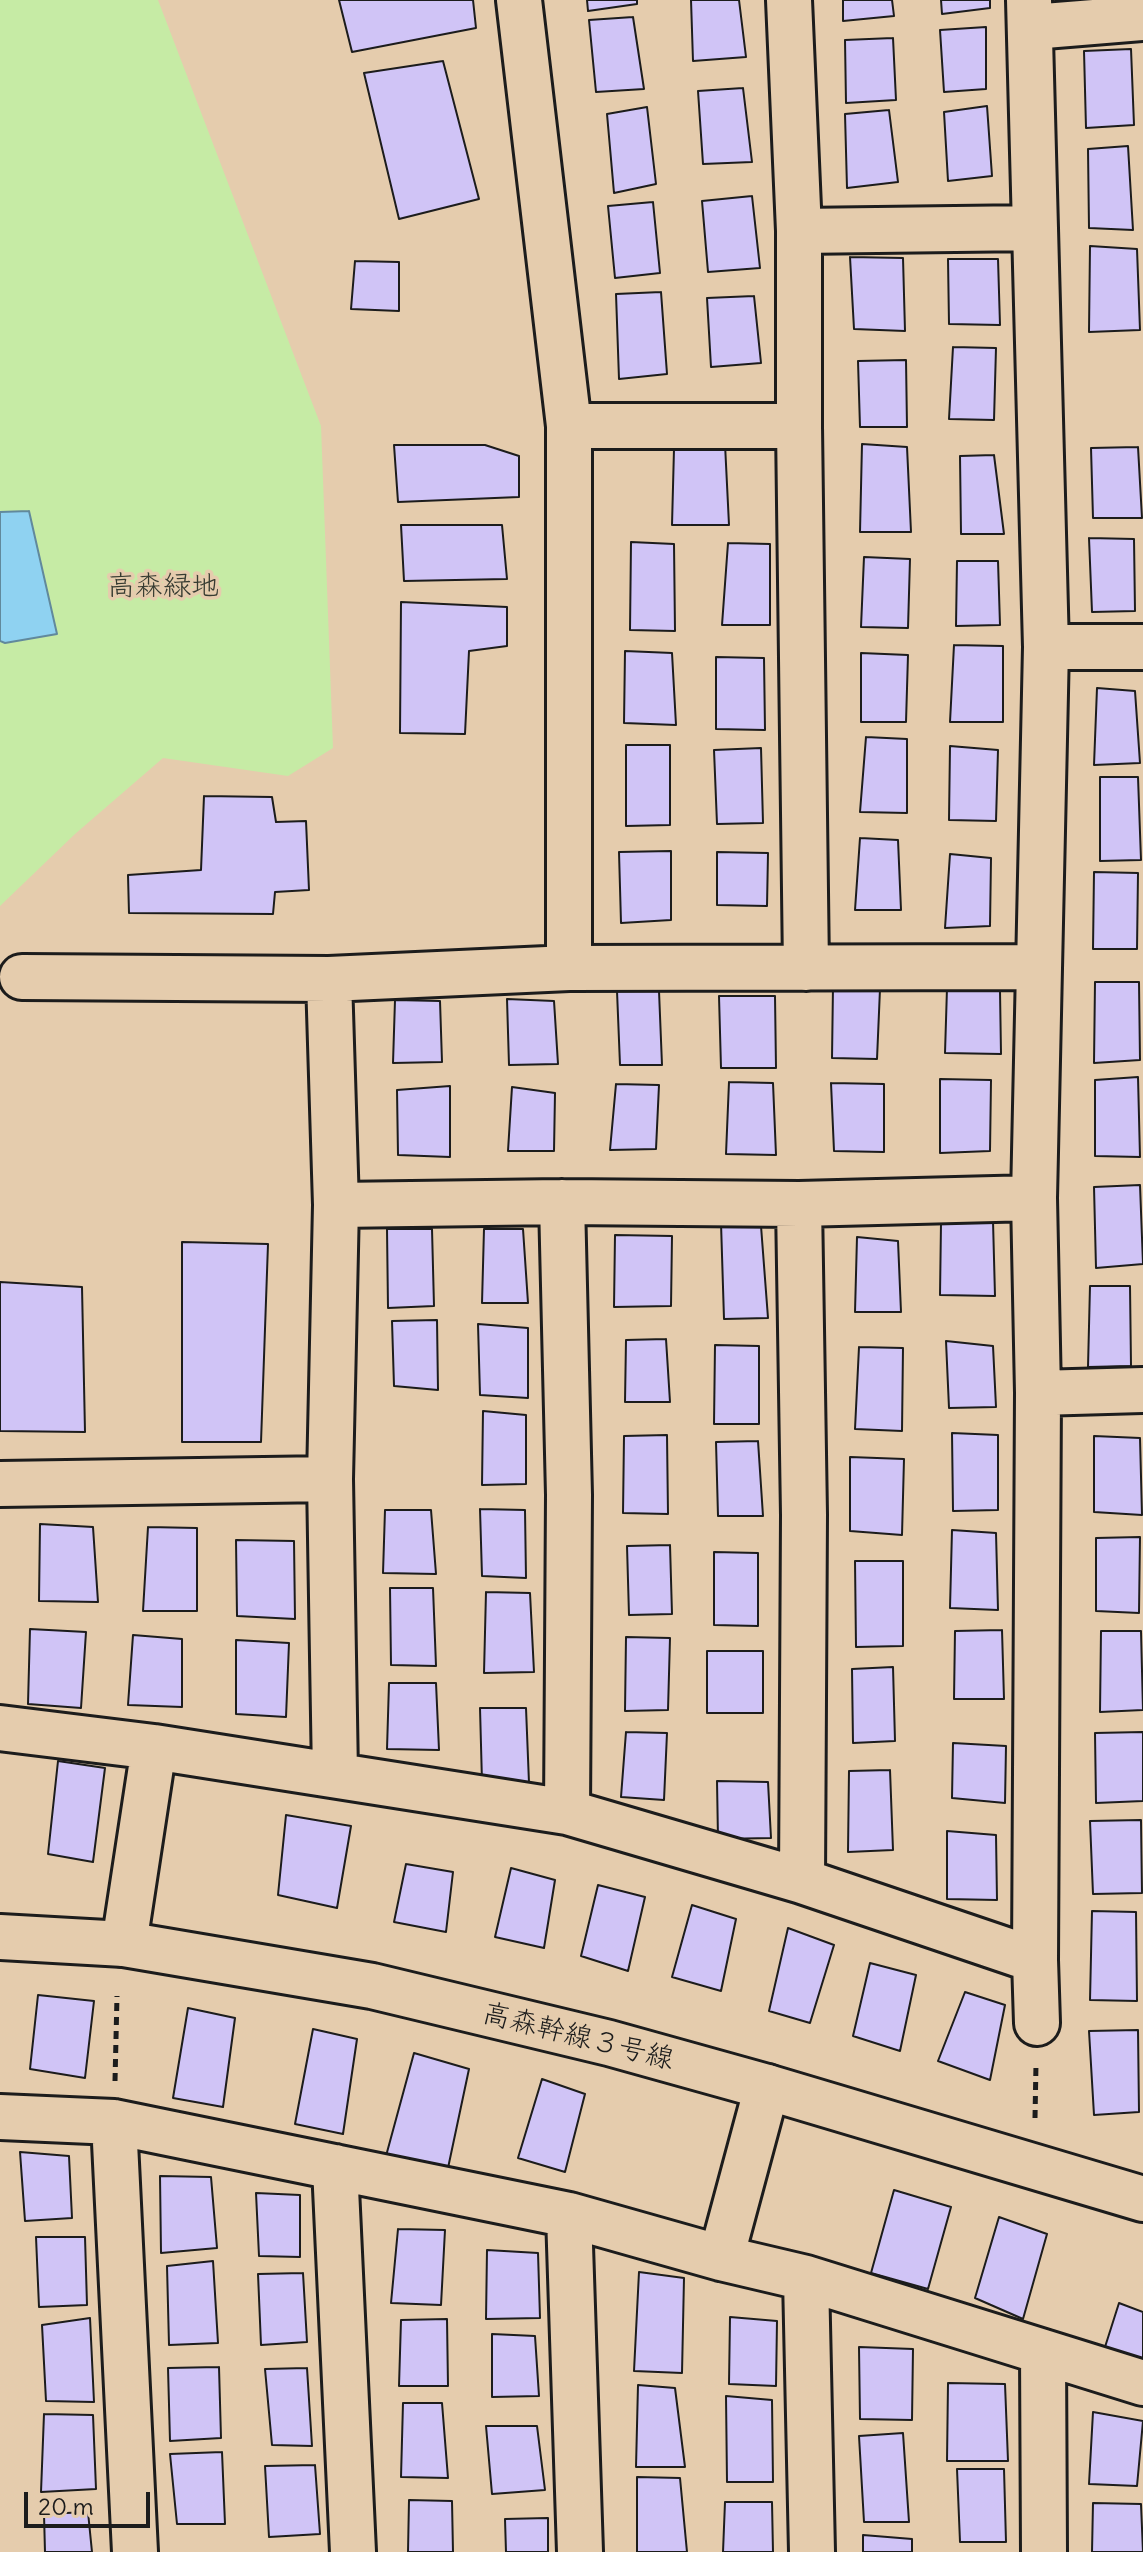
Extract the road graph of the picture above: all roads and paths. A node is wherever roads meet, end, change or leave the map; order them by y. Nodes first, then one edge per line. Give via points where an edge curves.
1 (519, 0) edge
2 (789, 0) edge
3 (1030, 14) edge
4 (1143, 18) edge
5 (1033, 228) junction
6 (799, 231) junction
7 (569, 426) junction
8 (799, 426) junction
9 (1046, 647) junction
10 (1143, 647) edge
11 (1038, 967) junction
12 (569, 968) junction
13 (806, 968) junction
14 (22, 977) dead end
15 (329, 979) junction
16 (1034, 1198) junction
17 (562, 1202) junction
18 (799, 1204) junction
19 (336, 1205) junction
20 (1143, 1390) edge
21 (1038, 1393) junction
22 (330, 1479) junction
23 (0, 1484) edge
24 (0, 1728) edge
25 (154, 1747) junction
26 (335, 1775) junction
27 (567, 1812) junction
28 (802, 1881) junction
29 (0, 1937) edge
30 (124, 1944) junction
31 (1035, 1960) junction
32 (117, 1996) dead end
33 (1037, 2023) joint
34 (767, 2087) junction
35 (0, 2117) edge
36 (1035, 2118) dead end
37 (114, 2122) junction
38 (335, 2167) junction
39 (1143, 2199) edge
40 (569, 2215) junction
41 (721, 2258) junction
42 (806, 2278) junction
43 (1043, 2352) junction
44 (1143, 2383) edge
45 (135, 2552) edge
46 (353, 2552) edge
47 (580, 2552) edge
48 (812, 2552) edge
49 (1044, 2552) edge

1 - 7 street
2 - 6 street
3 - 4 street
3 - 5 street
5 - 6 street
5 - 9 street
6 - 8 street
7 - 8 street
7 - 12 street
8 - 13 street
9 - 10 street
9 - 11 street
11 - 13 street
11 - 16 street
12 - 13 street
12 - 15 street
14 - 15 street
15 - 19 street
16 - 18 street
16 - 21 street
17 - 18 street
17 - 19 street
17 - 27 street via 569,1495
18 - 28 street
19 - 22 street
20 - 21 street
21 - 31 street
22 - 23 street
22 - 26 street
24 - 25 street
25 - 26 street
25 - 30 street
26 - 27 street
27 - 28 street
28 - 31 street
29 - 30 street, 高森幹線３号線
30 - 34 street, 高森幹線３号線 via 372,1986
31 - 33 street
32 - 37 path
33 - 36 path
34 - 39 street, 高森幹線３号線
34 - 41 street
35 - 37 street
37 - 38 street
37 - 45 street
38 - 40 street
38 - 46 street
40 - 41 street
40 - 47 street
41 - 42 street
42 - 43 street
42 - 48 street
43 - 44 street
43 - 49 street

